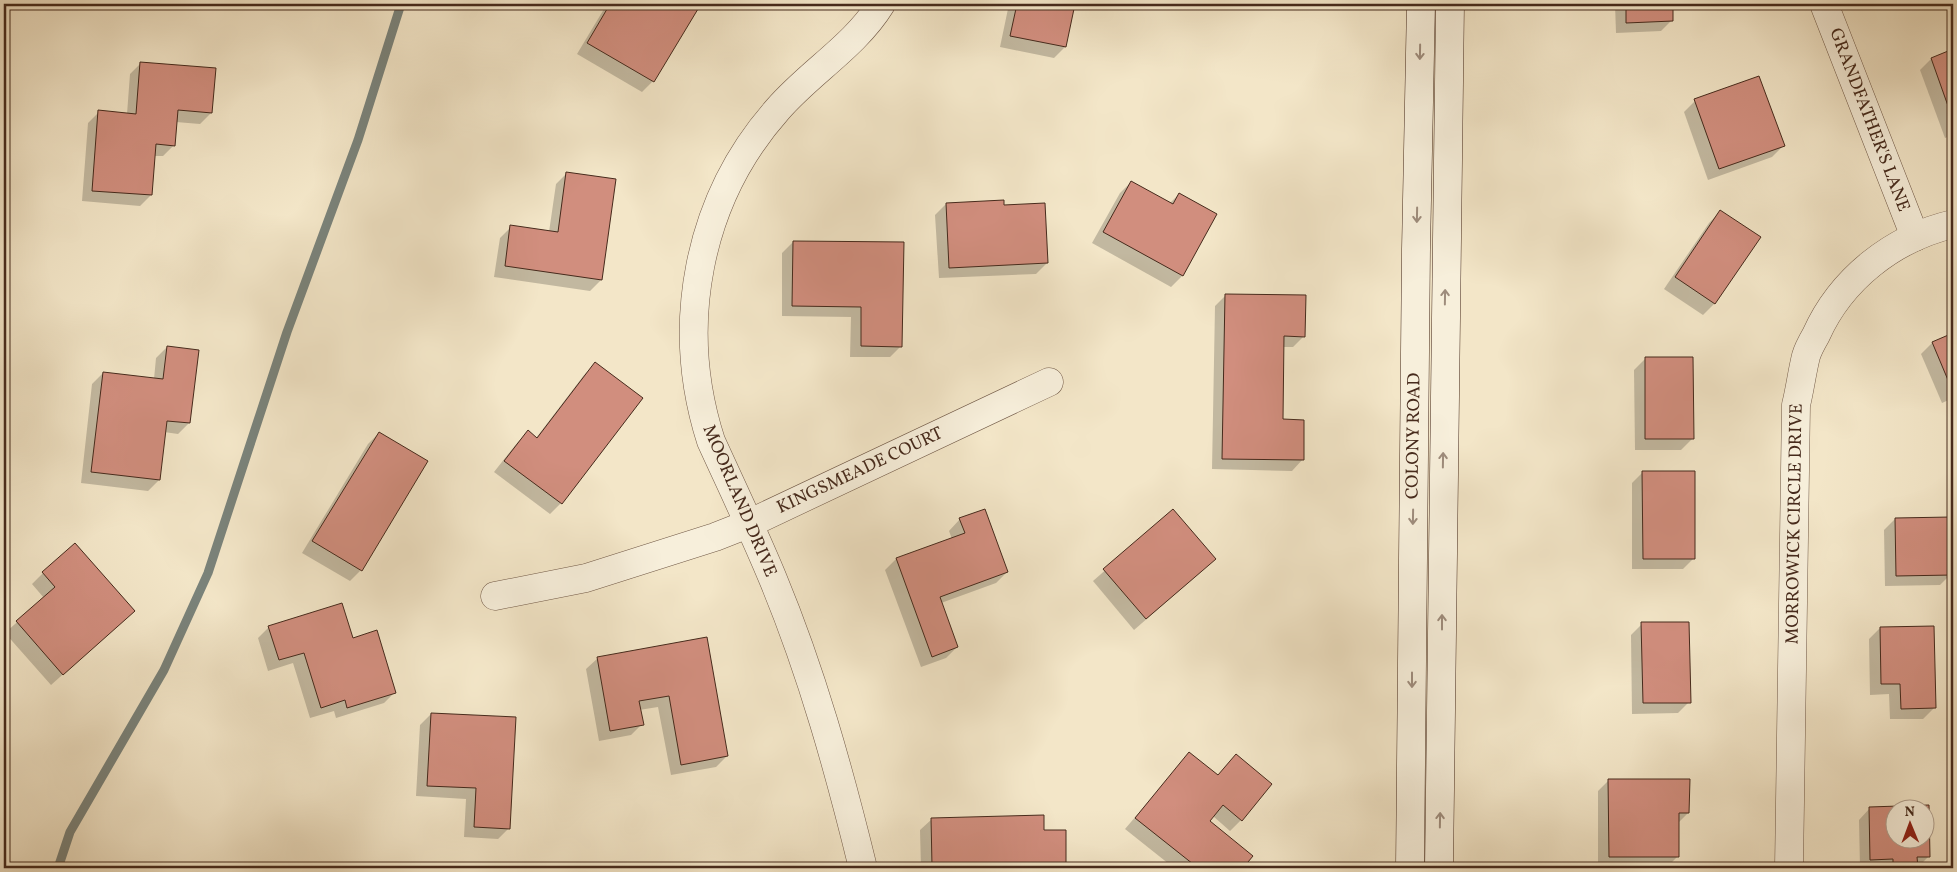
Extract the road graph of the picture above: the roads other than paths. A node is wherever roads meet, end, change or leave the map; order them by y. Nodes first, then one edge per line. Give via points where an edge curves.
1 (881, 4) edge
2 (1421, 4) edge
3 (1450, 4) edge
4 (1824, 4) edge
5 (1953, 224) edge
6 (1915, 237) junction
7 (1048, 382) dead end
8 (748, 524) junction
9 (495, 596) dead end
10 (863, 868) edge
11 (1410, 868) edge
12 (1439, 868) edge
13 (1789, 868) edge

1 - 8 street, MOORLAND DRIVE via 840,52 798,87 777,110 729,179 707,234 695,288 695,369 711,441
2 -> 11 street, COLONY ROAD
12 -> 3 street, COLONY ROAD
4 - 6 street, GRANDFATHER'S LANE
5 - 6 street, MORROWICK CIRCLE DRIVE
6 - 13 street, MORROWICK CIRCLE DRIVE via 1865,268 1836,299 1824,316 1807,355 1796,405
7 - 8 street, KINGSMEADE COURT
8 - 9 street, KINGSMEADE COURT via 586,578
8 - 10 street, MOORLAND DRIVE via 808,672 841,780

